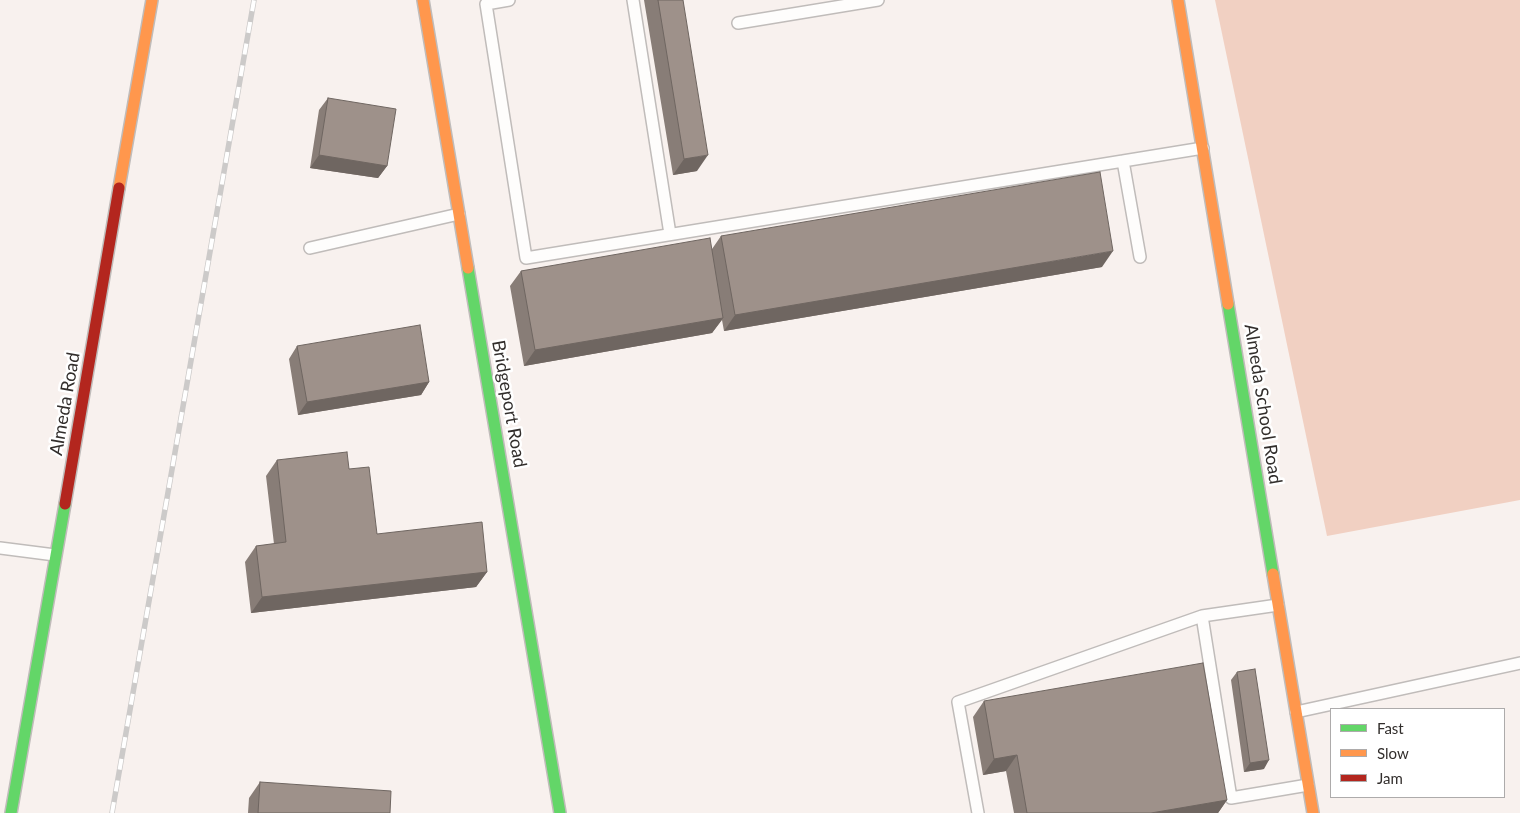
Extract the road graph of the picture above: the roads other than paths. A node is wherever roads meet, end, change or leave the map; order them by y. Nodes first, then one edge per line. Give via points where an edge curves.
1 (152, 0) edge
2 (423, 0) edge
3 (509, 0) edge
4 (633, 0) edge
5 (878, 0) edge
6 (1178, 0) edge
7 (738, 23) dead end
8 (1203, 148) junction
9 (1123, 161) junction
10 (459, 214) junction
11 (670, 234) junction
12 (310, 248) dead end
13 (1140, 257) dead end
14 (0, 548) edge
15 (56, 555) junction
16 (1278, 605) junction
17 (1202, 616) junction
18 (1520, 663) edge
19 (1296, 712) junction
20 (1308, 785) junction
21 (11, 813) edge
22 (560, 813) edge
23 (978, 813) edge
24 (1313, 813) edge

1 - 15 street, Almeda Road
2 - 10 street, Bridgeport Road
3 - 11 lane via 486,4 526,258
4 - 11 lane
5 - 7 lane
6 - 8 street, Almeda School Road
8 - 9 lane
8 - 16 street, Almeda School Road
9 - 11 lane
9 - 13 lane
10 - 12 lane
10 - 22 street, Bridgeport Road
14 - 15 lane
15 - 21 street, Almeda Road
16 - 17 lane
16 - 19 street, Almeda School Road
17 - 20 lane via 1231,798
17 - 23 lane via 958,702
18 - 19 lane
19 - 20 street, Almeda School Road
20 - 24 street, Almeda School Road

